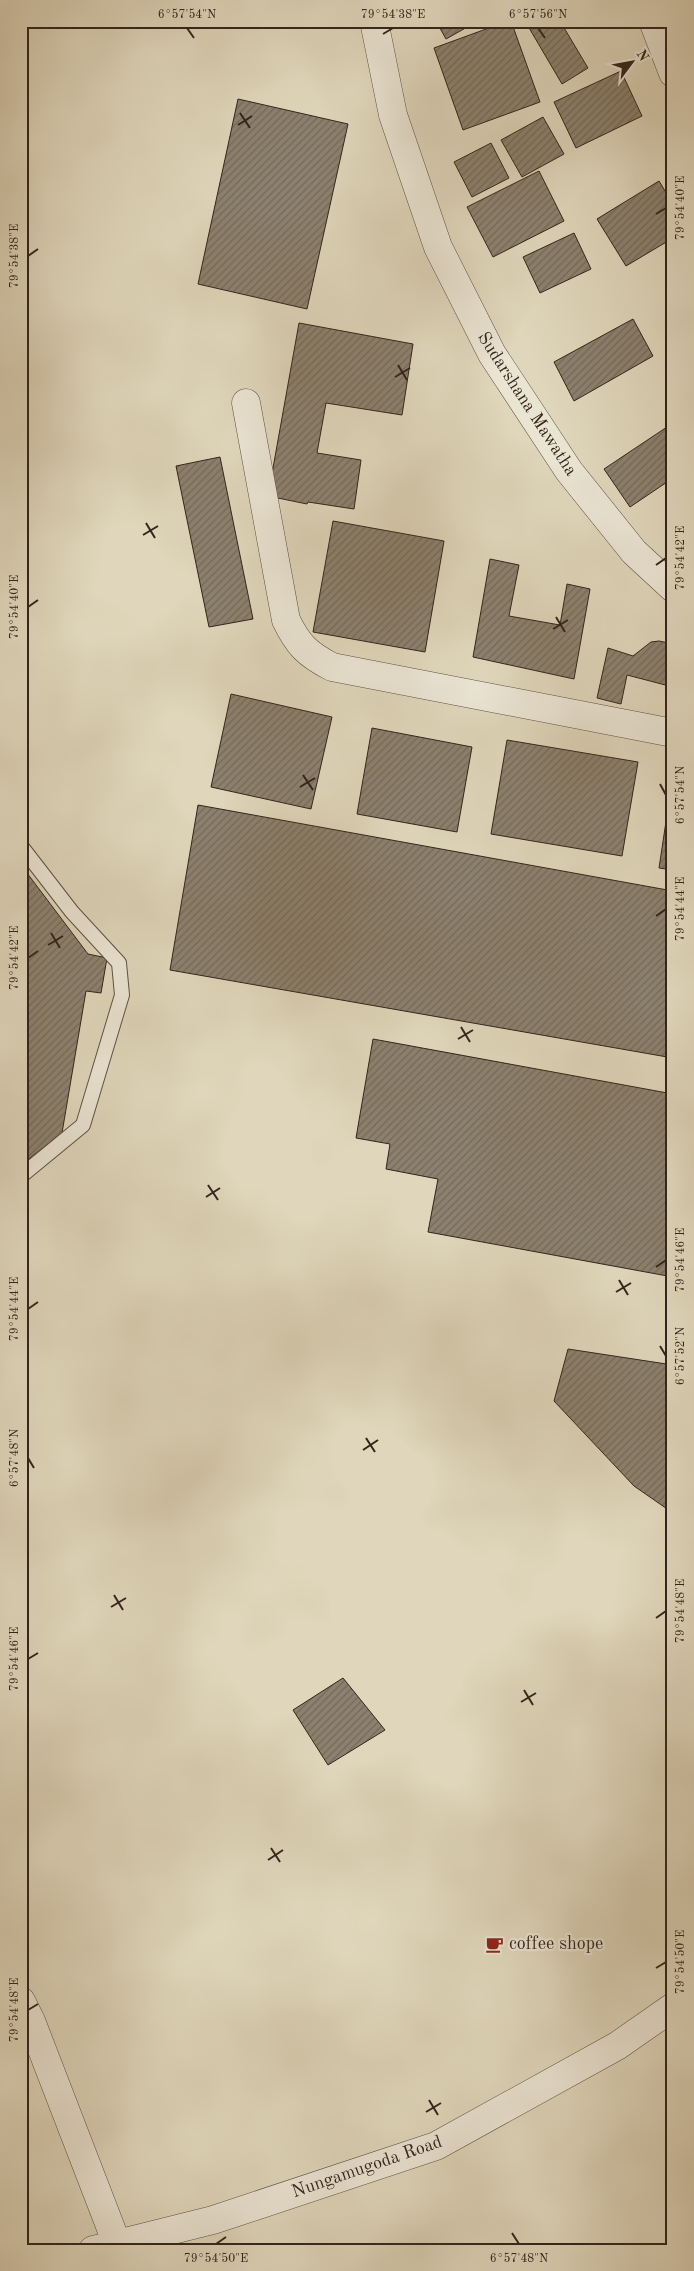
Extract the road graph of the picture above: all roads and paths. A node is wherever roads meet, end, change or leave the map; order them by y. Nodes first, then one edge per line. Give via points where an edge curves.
1 (374, 21) edge
2 (653, 21) edge
3 (673, 73) edge
4 (246, 403) dead end
5 (673, 588) edge
6 (673, 733) edge
7 (21, 846) edge
8 (21, 1176) edge
9 (21, 2001) edge
10 (673, 2008) edge
11 (105, 2247) edge

1 - 5 street, Sudarshana Mawatha via 393,115 438,246 492,354 569,471 634,552
2 - 3 street
4 - 6 street via 286,620 295,639 309,655 332,668
7 - 8 lane via 72,912 119,962 122,996 83,1125
9 - 11 street via 31,2021
10 - 11 street, Nungamugoda Road via 617,2046 436,2146 213,2220

